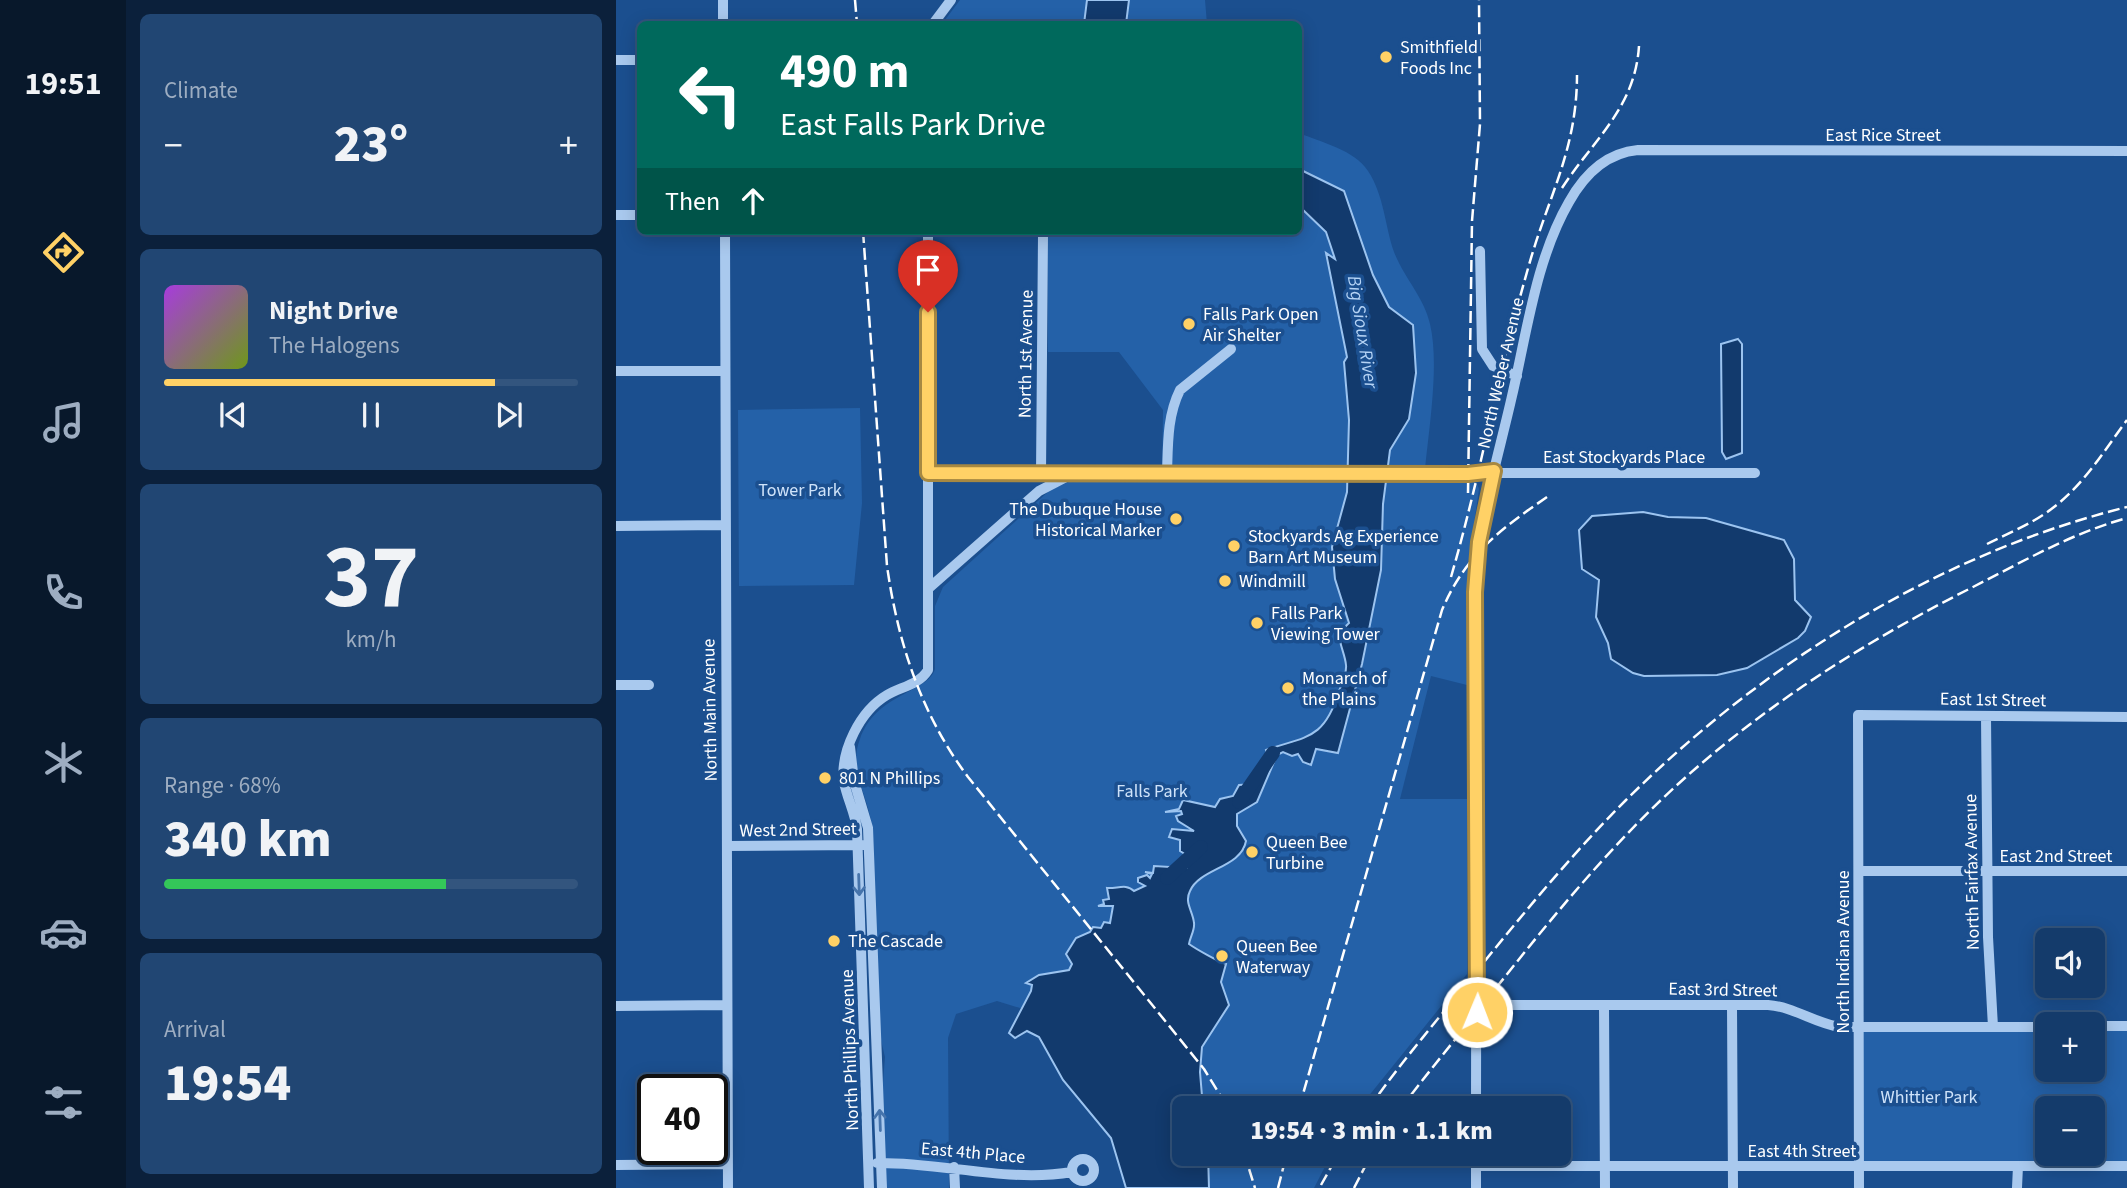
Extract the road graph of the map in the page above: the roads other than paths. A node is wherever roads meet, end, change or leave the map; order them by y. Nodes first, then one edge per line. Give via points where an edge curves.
1 (723, 0) edge
2 (951, 0) edge
3 (723, 21) edge
4 (935, 21) edge
5 (616, 60) edge
6 (637, 60) edge
7 (1638, 150) joint
8 (2127, 151) edge
9 (616, 215) edge
10 (637, 215) edge
11 (725, 235) edge
12 (928, 235) edge
13 (1043, 235) dead end
14 (1480, 251) dead end
15 (1231, 349) dead end
16 (725, 370) junction
17 (616, 371) edge
18 (1517, 376) junction
19 (1494, 471) junction
20 (928, 473) junction
21 (1755, 473) dead end
22 (1041, 474) junction
23 (1075, 474) junction
24 (1167, 474) junction
25 (725, 525) junction
26 (616, 526) edge
27 (929, 588) junction
28 (616, 685) edge
29 (649, 685) dead end
30 (1858, 715) joint
31 (1986, 716) junction
32 (2127, 717) edge
33 (850, 747) junction
34 (858, 845) junction
35 (869, 845) junction
36 (727, 846) junction
37 (1859, 871) junction
38 (1986, 871) junction
39 (2127, 871) edge
40 (1477, 1005) junction
41 (1604, 1005) junction
42 (1732, 1005) junction
43 (616, 1006) edge
44 (727, 1006) junction
45 (2105, 1026) edge
46 (2127, 1026) edge
47 (1859, 1027) junction
48 (1993, 1027) junction
49 (2035, 1027) edge
50 (727, 1074) edge
51 (1476, 1096) edge
52 (876, 1163) junction
53 (616, 1165) edge
54 (637, 1165) edge
55 (728, 1165) edge
56 (1476, 1166) edge
57 (1571, 1166) edge
58 (1604, 1166) junction
59 (1733, 1166) junction
60 (1859, 1166) junction
61 (2018, 1166) junction
62 (2127, 1166) edge
63 (954, 1167) junction
64 (1072, 1172) dead end
65 (728, 1188) edge
66 (869, 1188) edge
67 (881, 1188) edge
68 (955, 1188) edge
69 (1476, 1188) edge
70 (1605, 1188) edge
71 (1733, 1188) edge
72 (1859, 1188) edge
73 (2017, 1188) edge

1 - 3 street
2 - 4 street
5 - 6 street
7 - 8 street, East Rice Street
7 - 18 street, North Weber Avenue via 1599,165 1569,202 1543,271
9 - 10 street
11 - 16 street, North Main Avenue
12 - 20 street, North Phillips Avenue
13 - 22 street, North 1st Avenue
14 - 18 street via 1482,349 1493,366
15 - 24 street via 1180,390 1168,435
16 - 17 street
16 - 25 street, North Main Avenue
18 - 19 street, North Weber Avenue
19 - 21 street, East Stockyards Place
19 - 24 street, East Stockyards Place
19 - 40 street, North Weber Avenue via 1479,542 1475,592
20 - 22 street, East Stockyards Place
20 - 27 street, North Phillips Avenue
22 - 23 street, East Stockyards Place
23 - 24 street, East Stockyards Place
23 - 27 street via 1039,491
25 - 26 street
25 - 36 street, North Main Avenue
27 - 33 street, North Phillips Avenue via 928,670 874,706
28 - 29 street
30 - 31 street, East 1st Street
30 - 37 street, North Indiana Avenue
31 - 32 street, East 1st Street
31 - 38 street, North Fairfax Avenue
33 - 34 street, North Phillips Avenue via 845,753 844,779
33 - 35 street, North Phillips Avenue
34 - 35 street, West 2nd Street
34 - 36 street, West 2nd Street
34 -> 52 street, North Phillips Avenue
52 -> 35 street, North Phillips Avenue
36 - 44 street, North Main Avenue
37 - 38 street, East 2nd Street
37 - 47 street, North Indiana Avenue
38 - 39 street, East 2nd Street
38 - 48 street, North Fairfax Avenue
40 - 41 street, East 3rd Street
40 - 51 street, North Weber Avenue
41 - 42 street, East 3rd Street
41 - 58 street
42 - 47 street, East 3rd Street via 1783,1006 1825,1024
42 - 59 street
43 - 44 street
44 - 50 street, North Main Avenue
45 - 46 street
47 - 48 street, East 3rd Street
47 - 60 street, North Indiana Avenue
48 - 49 street, East 3rd Street
52 - 63 street, East 4th Place
52 - 66 street, North Phillips Avenue
52 - 67 street, North Phillips Avenue
53 - 54 street
55 - 65 street, North Main Avenue
56 - 69 street
57 - 58 street, East 4th Street
58 - 59 street, East 4th Street
58 - 70 street
59 - 60 street, East 4th Street
59 - 71 street
60 - 61 street, East 4th Street
60 - 72 street, North Indiana Avenue
61 - 62 street, East 4th Street
61 - 73 street
63 - 64 street, East 4th Place via 1001,1173
63 - 68 street

